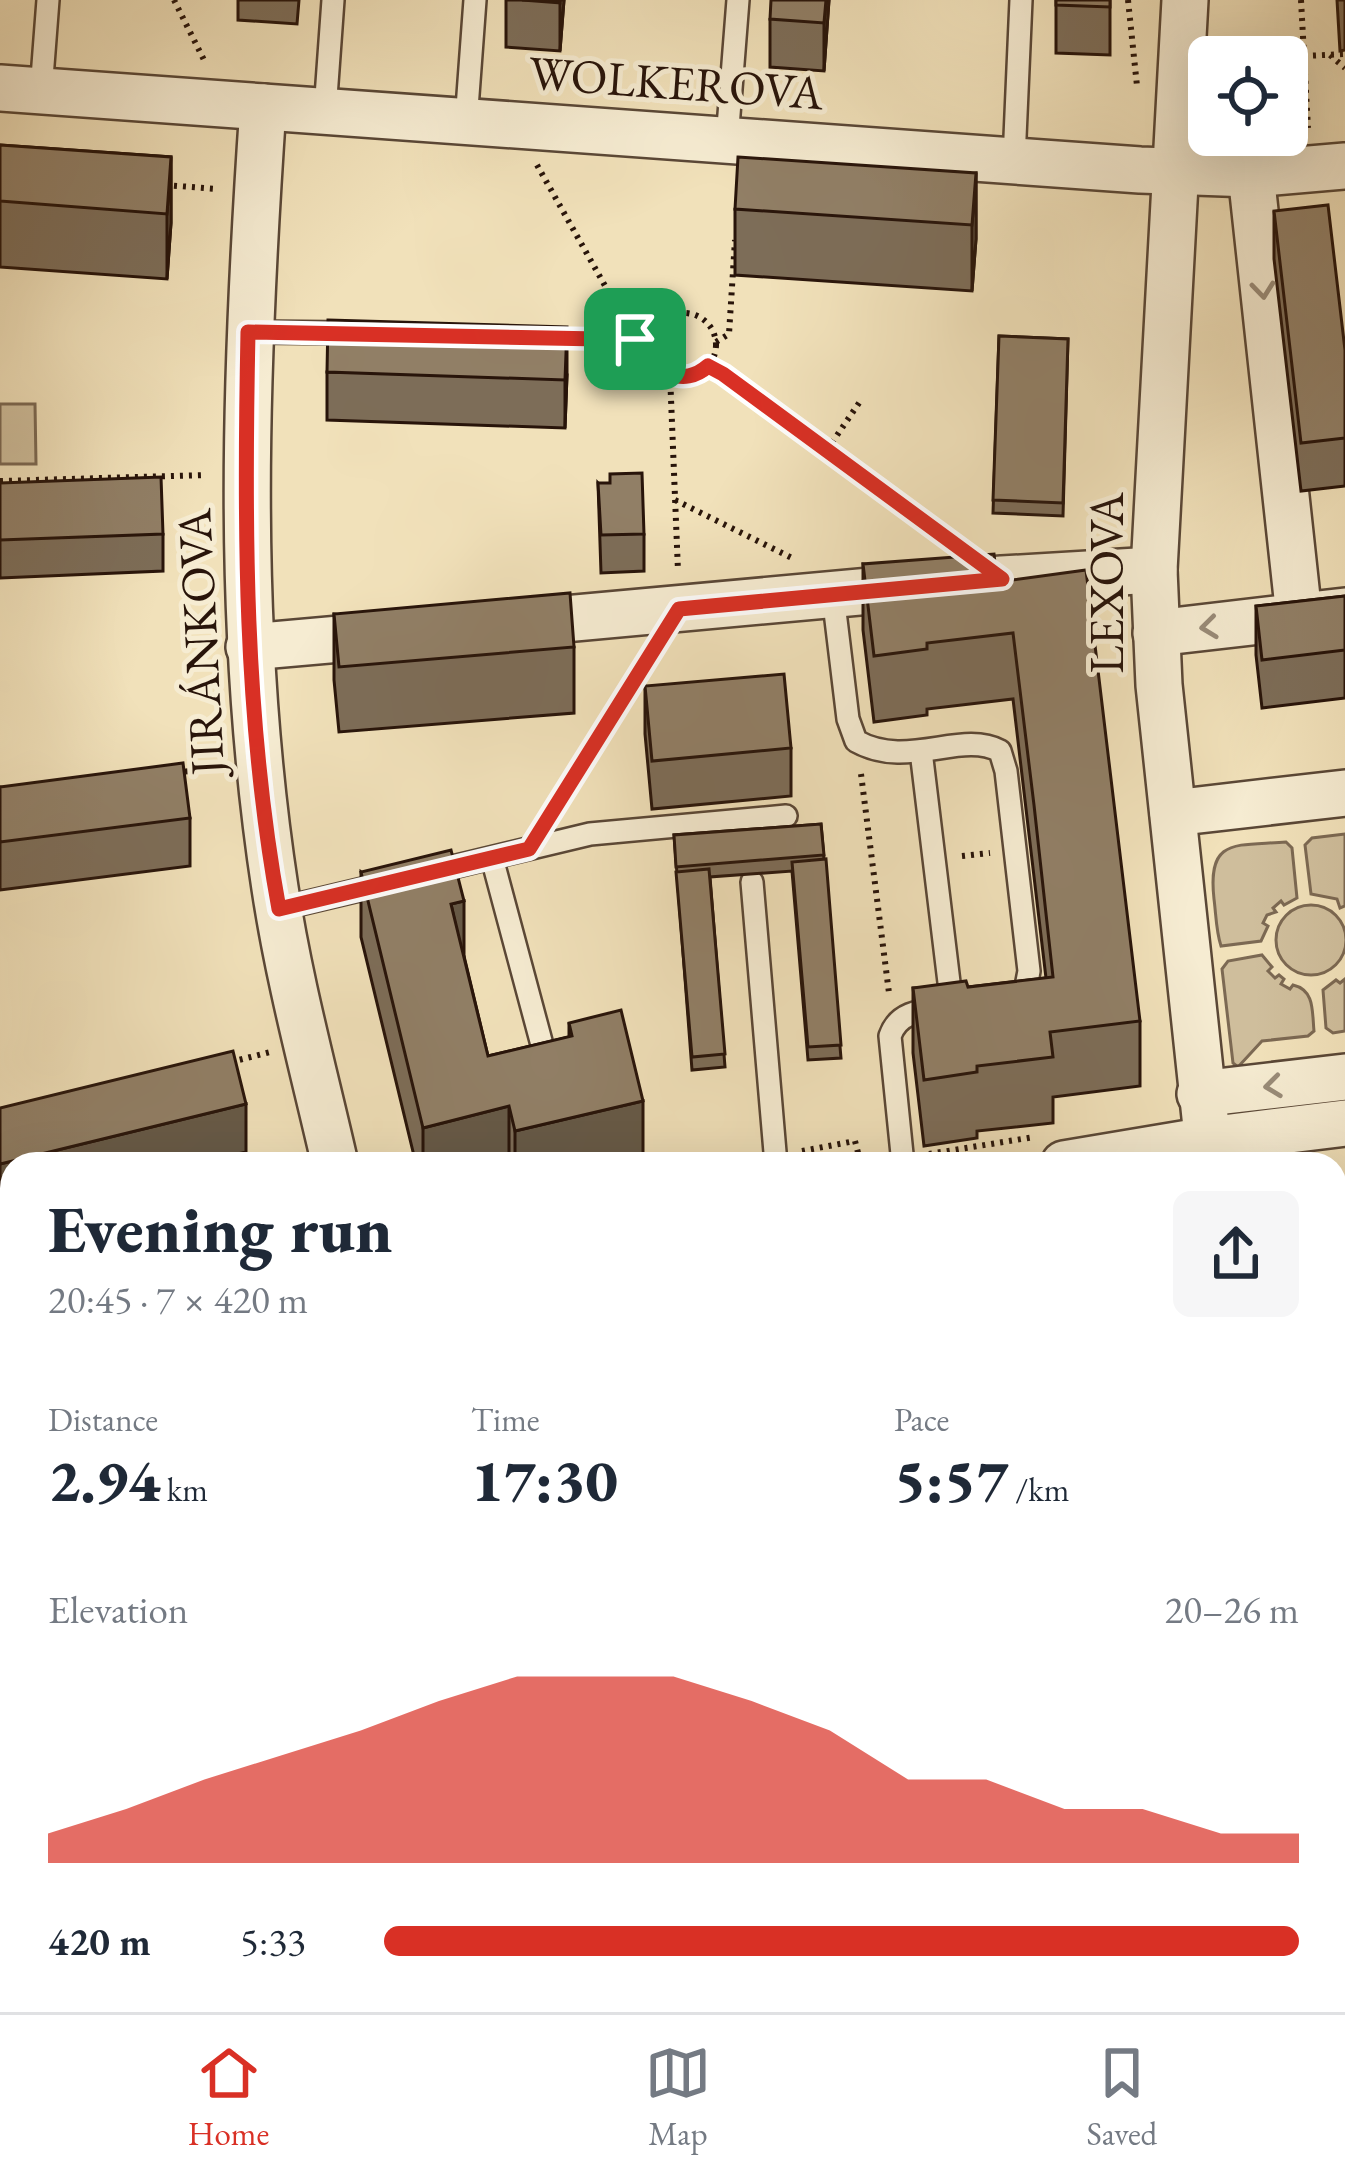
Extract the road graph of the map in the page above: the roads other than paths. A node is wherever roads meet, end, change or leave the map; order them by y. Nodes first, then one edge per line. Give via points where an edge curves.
1 (48, 0) edge
2 (334, 0) edge
3 (476, 0) edge
4 (738, 0) edge
5 (1021, 0) edge
6 (1185, 0) edge
7 (21, 90) edge
8 (263, 107) junction
9 (325, 111) junction
10 (466, 122) junction
11 (728, 140) junction
12 (1014, 160) junction
13 (1327, 168) edge
14 (1178, 172) junction
15 (1251, 174) junction
16 (248, 332) junction
17 (362, 334) edge
18 (1154, 570) junction
19 (830, 596) junction
20 (1345, 611) edge
21 (1298, 616) junction
22 (1156, 633) junction
23 (249, 647) junction
24 (921, 751) junction
25 (1345, 793) edge
26 (1173, 813) junction
27 (786, 816) dead end
28 (492, 858) junction
29 (752, 882) dead end
30 (279, 909) junction
31 (969, 1006) junction
32 (1345, 1078) edge
33 (552, 1083) edge
34 (1201, 1094) junction
35 (1345, 1123) edge
36 (331, 1152) edge
37 (775, 1152) edge
38 (901, 1152) edge
39 (1208, 1152) edge

1 - 7 lane
2 - 9 lane
3 - 10 lane
4 - 11 lane
5 - 12 lane
6 - 14 street, LEXOVA
7 - 8 street, WOLKEROVA
8 - 9 street, WOLKEROVA
8 - 16 street, JIRÁNKOVA
9 - 10 street, WOLKEROVA
10 - 11 street, WOLKEROVA
11 - 12 street, WOLKEROVA
12 - 14 street, WOLKEROVA
13 - 15 street, WOLKEROVA
14 - 15 street, WOLKEROVA
14 - 18 street, LEXOVA
15 -> 21 street
16 - 17 lane
16 - 23 street, JIRÁNKOVA
18 - 19 street
18 - 22 street, LEXOVA
19 - 23 street
19 - 24 lane via 856,741 888,752
20 - 21 street
21 -> 22 street
22 - 26 street, LEXOVA
23 - 30 street, JIRÁNKOVA
24 - 31 lane via 934,860
24 - 31 lane via 1000,751 1029,983 1017,999
25 - 26 street
26 - 34 street, LEXOVA
27 - 28 lane via 590,834
28 - 30 lane
28 - 33 lane
29 - 37 lane
30 - 36 street, JIRÁNKOVA
31 - 38 lane via 916,1012 894,1025 889,1053
32 -> 34 street
34 - 39 street, LEXOVA
35 - 39 street

